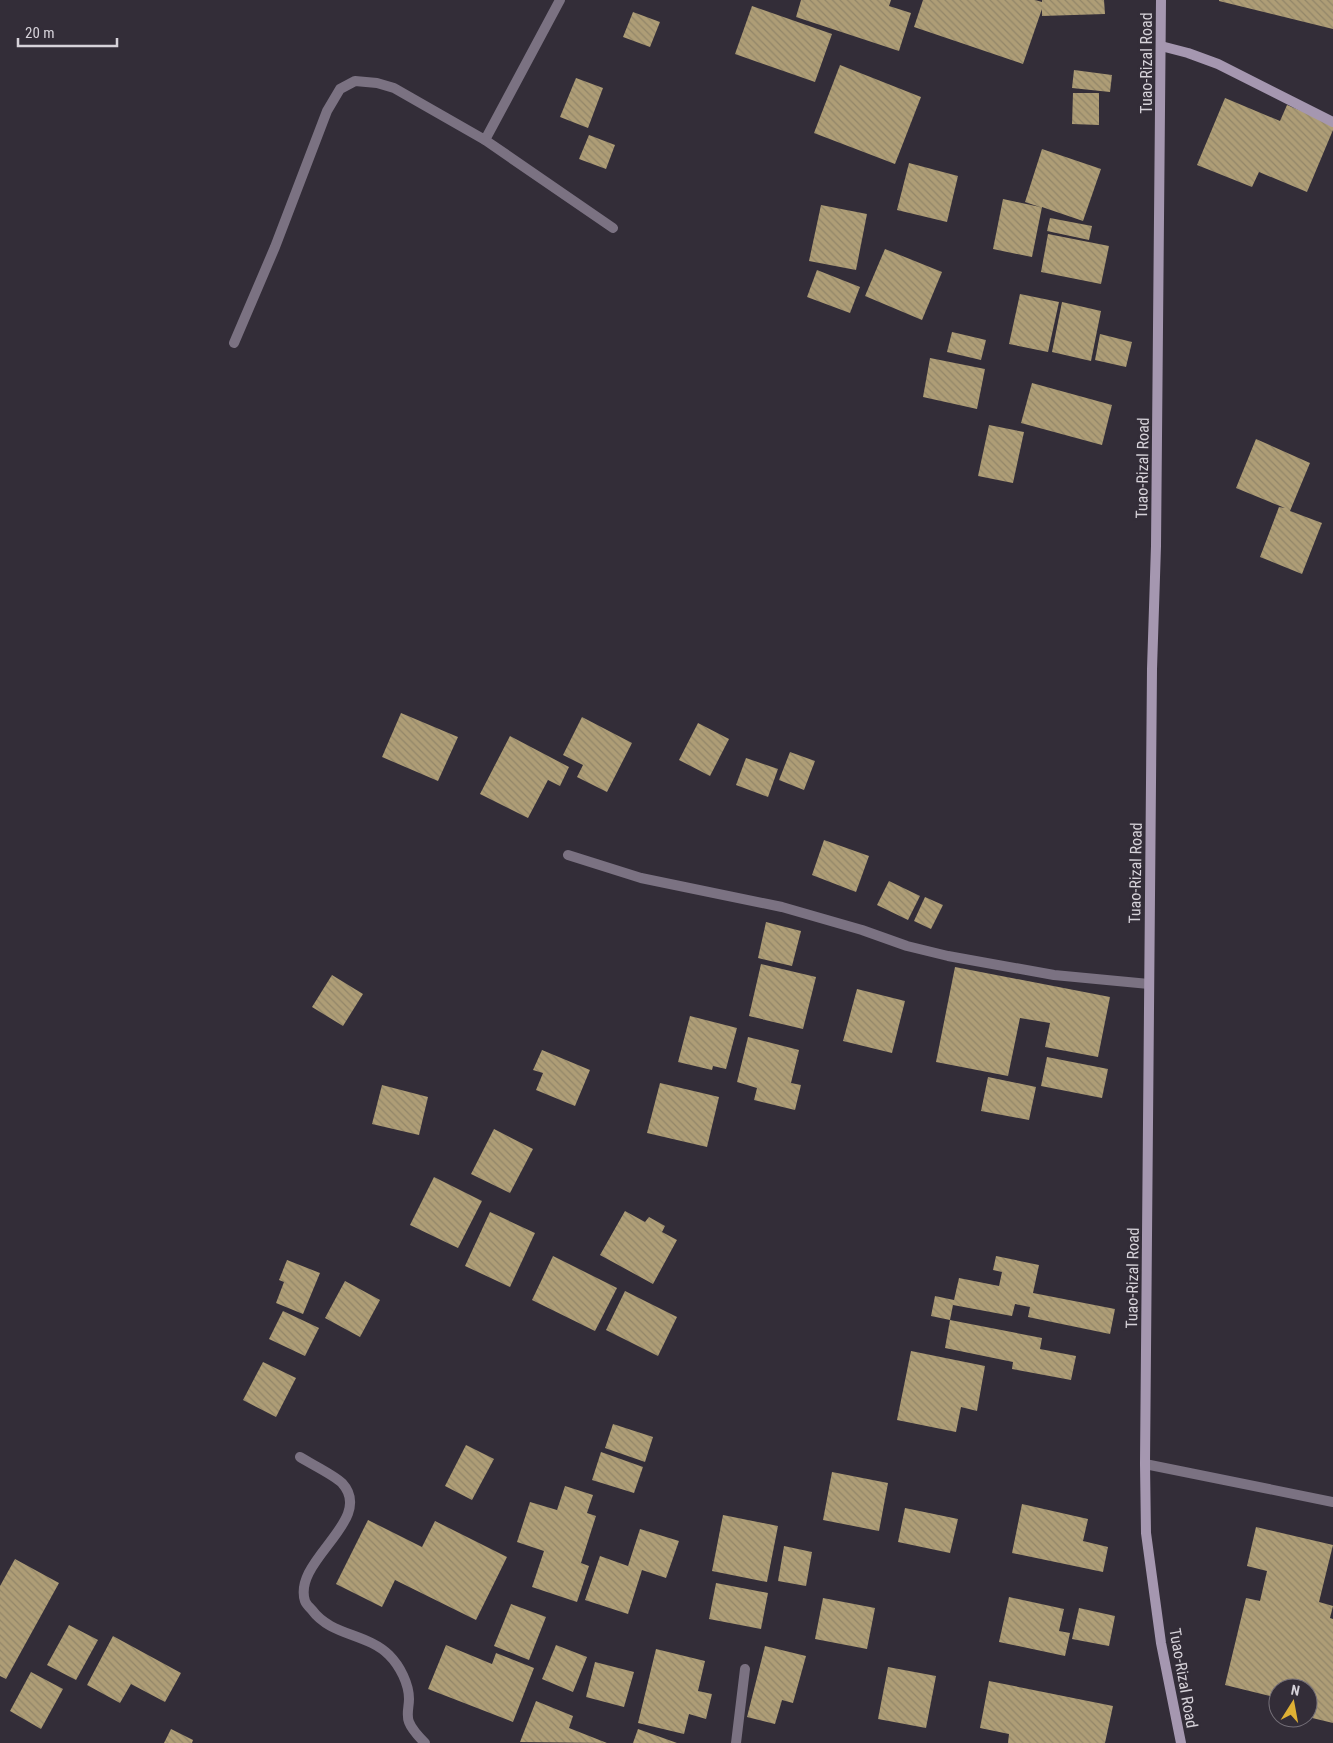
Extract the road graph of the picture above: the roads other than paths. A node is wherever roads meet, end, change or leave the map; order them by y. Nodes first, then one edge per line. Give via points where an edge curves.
1 (560, 0) edge
2 (1161, 0) edge
3 (1161, 46) junction
4 (1333, 122) edge
5 (484, 140) junction
6 (613, 228) dead end
7 (234, 343) dead end
8 (568, 855) dead end
9 (1149, 984) junction
10 (300, 1457) dead end
11 (1145, 1464) junction
12 (1333, 1502) edge
13 (746, 1669) dead end
14 (425, 1743) edge
15 (736, 1743) edge
16 (1181, 1743) edge

1 - 5 street
2 - 3 main road, Tuao-Rizal Road
3 - 4 main road via 1218,64
3 - 9 main road, Tuao-Rizal Road
5 - 6 street
5 - 7 street via 394,88 355,81 340,89 327,111
8 - 9 street via 641,878 782,907 948,956 1054,975
9 - 11 main road, Tuao-Rizal Road
10 - 14 street via 341,1482 351,1504 345,1521 308,1574 304,1587 305,1602 328,1626 376,1644 390,1657 406,1681 409,1722
11 - 12 street
11 - 16 main road, Tuao-Rizal Road via 1146,1533 1161,1643
13 - 15 street

